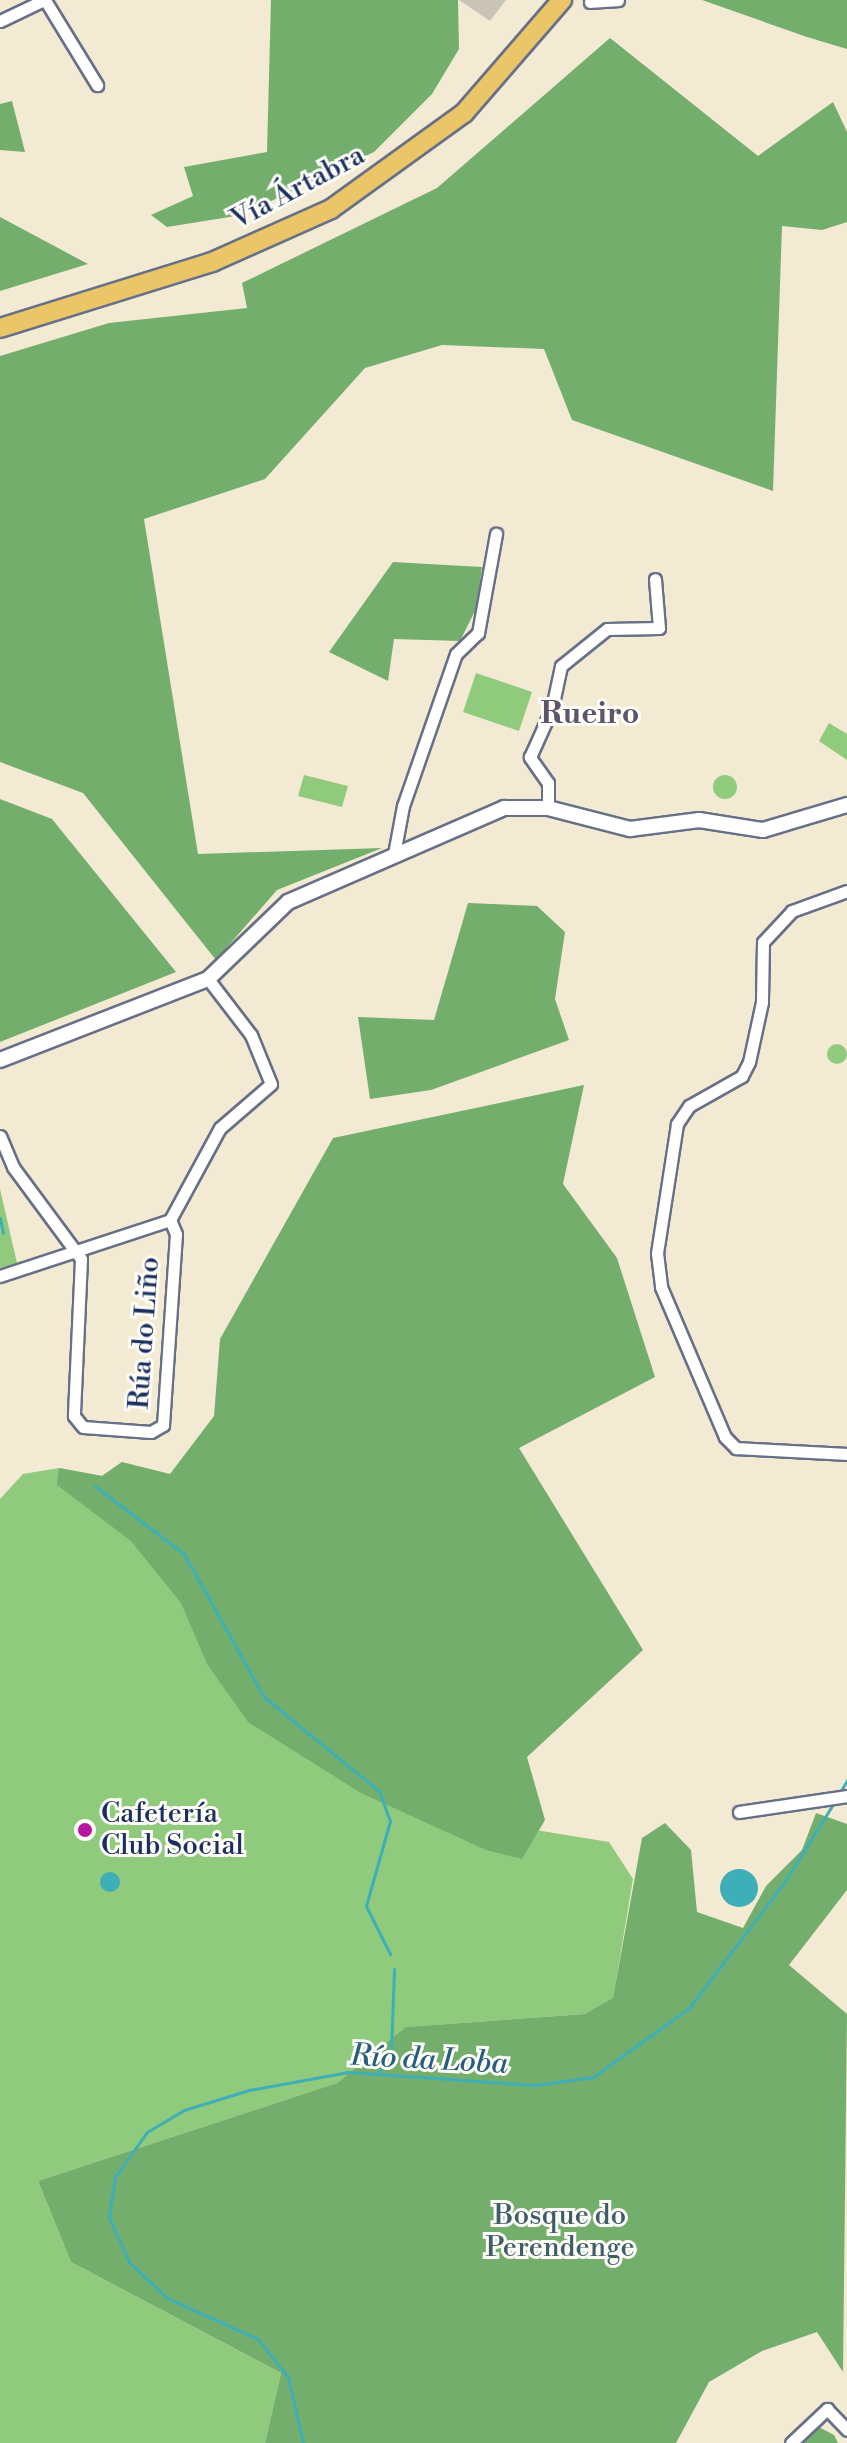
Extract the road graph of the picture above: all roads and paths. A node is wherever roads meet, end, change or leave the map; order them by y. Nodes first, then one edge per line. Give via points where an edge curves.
1 (45, 0) edge
2 (562, 0) edge
3 (570, 0) edge
4 (618, 0) edge
5 (590, 2) dead end
6 (0, 21) edge
7 (530, 42) junction
8 (97, 85) dead end
9 (0, 328) edge
10 (496, 534) dead end
11 (655, 579) dead end
12 (847, 805) edge
13 (548, 808) junction
14 (394, 854) junction
15 (847, 891) edge
16 (208, 979) junction
17 (0, 1060) edge
18 (0, 1136) edge
19 (170, 1220) junction
20 (78, 1247) junction
21 (0, 1276) edge
22 (847, 1454) edge
23 (847, 1796) edge
24 (739, 1812) dead end
25 (847, 2430) edge
26 (791, 2443) edge

1 - 6 street
1 - 8 street
2 - 7 highway, Vía Ártabra
3 - 7 highway
4 - 5 street
7 - 9 highway, Vía Ártabra via 429,143 331,209 225,257
10 - 14 street via 478,633 456,654 403,806
11 - 13 street via 659,628 607,629 561,666 552,708 530,757 548,783
12 - 13 street via 752,830 699,820 615,828
13 - 14 street via 504,808
14 - 16 street via 288,902
15 - 22 street via 792,911 763,942 762,1002 749,1062 731,1084 689,1106 667,1159 661,1287 695,1378 736,1448
16 - 17 street
16 - 19 street via 251,1035 271,1084 220,1128
18 - 20 street via 13,1167
19 - 20 street
19 - 20 street, Rúa do Liño via 176,1234 166,1417 151,1432 83,1427 74,1416
20 - 21 street
23 - 24 street
25 - 26 street via 827,2409

